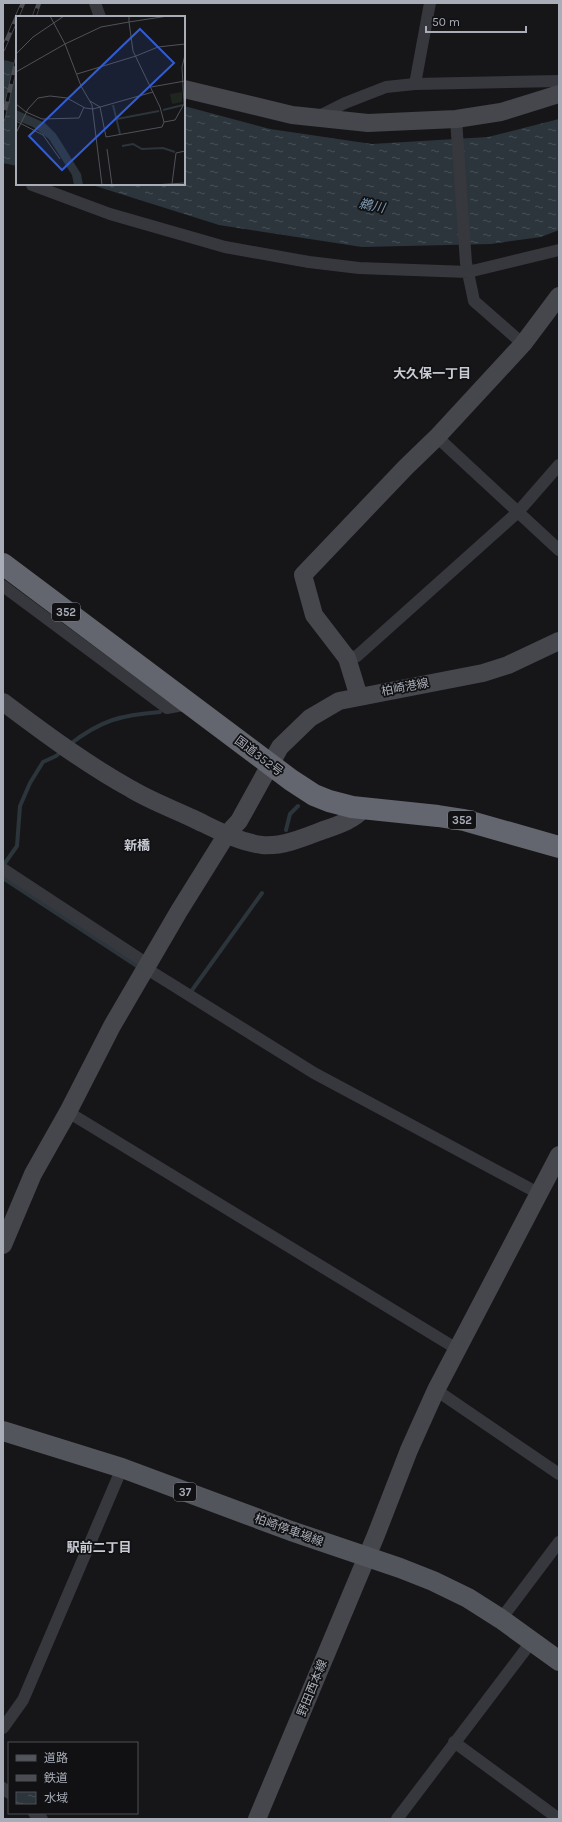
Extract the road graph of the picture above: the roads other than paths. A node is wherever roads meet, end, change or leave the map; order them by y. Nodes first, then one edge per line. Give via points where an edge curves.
1 (95, 3) edge
2 (430, 3) edge
3 (100, 16) edge
4 (559, 81) edge
5 (415, 84) junction
6 (185, 89) edge
7 (559, 94) edge
8 (317, 118) junction
9 (457, 123) junction
10 (32, 185) dead end
11 (559, 250) edge
12 (467, 267) junction
13 (559, 296) edge
14 (523, 344) junction
15 (436, 437) junction
16 (559, 465) edge
17 (518, 512) junction
18 (559, 550) edge
19 (3, 564) edge
20 (3, 586) edge
21 (559, 641) edge
22 (347, 658) junction
23 (359, 697) junction
24 (3, 702) edge
25 (188, 704) junction
26 (270, 764) junction
27 (363, 809) junction
28 (227, 834) junction
29 (559, 848) edge
30 (3, 869) edge
31 (148, 967) junction
32 (68, 1112) junction
33 (559, 1155) edge
34 (538, 1193) junction
35 (3, 1245) edge
36 (457, 1349) junction
37 (436, 1390) junction
38 (3, 1431) edge
39 (122, 1468) junction
40 (559, 1474) edge
41 (559, 1542) edge
42 (366, 1557) junction
43 (501, 1619) junction
44 (532, 1641) junction
45 (559, 1661) edge
46 (3, 1728) edge
47 (454, 1742) junction
48 (257, 1819) edge
49 (397, 1819) edge
50 (559, 1819) edge

1 - 3 street
2 - 5 street
4 - 5 street
5 - 8 street via 386,87 345,103
6 - 8 street via 292,115
7 - 9 street
8 - 9 street via 368,122
9 - 12 street
10 - 12 street via 110,214 225,247 359,268
11 - 12 street
12 - 14 street via 474,301
13 - 14 street
14 - 15 street
15 - 17 street
15 - 22 street via 303,575 314,615
16 - 17 street
17 - 18 street
17 - 22 street via 357,656
19 - 25 highway, 国道352号 / 352
20 - 25 street via 167,708
21 - 23 street, 柏崎港線 via 508,665
22 - 23 street
23 - 26 street, 柏崎港線 via 339,701 310,718 280,747
24 - 28 street via 86,762 132,790
25 - 26 highway, 国道352号 / 352
26 - 27 highway, 国道352号 / 352 via 314,794 329,801
26 - 28 street, 柏崎港線 via 239,821
27 - 28 street via 334,826 275,845 250,843
27 - 29 highway, 国道352号 / 352 via 464,820
28 - 31 street, 柏崎港線
30 - 31 street
31 - 32 street, 柏崎港線 via 112,1026
31 - 34 street via 314,1073
32 - 35 street, 柏崎港線 via 33,1174
32 - 36 street
33 - 34 street, 野田西本線
34 - 36 street, 野田西本線
36 - 37 street, 野田西本線
37 - 40 street
37 - 42 street, 野田西本線
38 - 39 main road, 柏崎停車場線 / 37
39 - 42 main road, 柏崎停車場線 / 37
39 - 46 street via 23,1700
41 - 43 street
42 - 43 main road, 柏崎停車場線 / 37 via 433,1581 468,1598
42 - 48 street, 野田西本線
43 - 44 main road, 柏崎停車場線 / 37
44 - 45 main road, 柏崎停車場線 / 37
44 - 47 street
47 - 49 street
47 - 50 street

